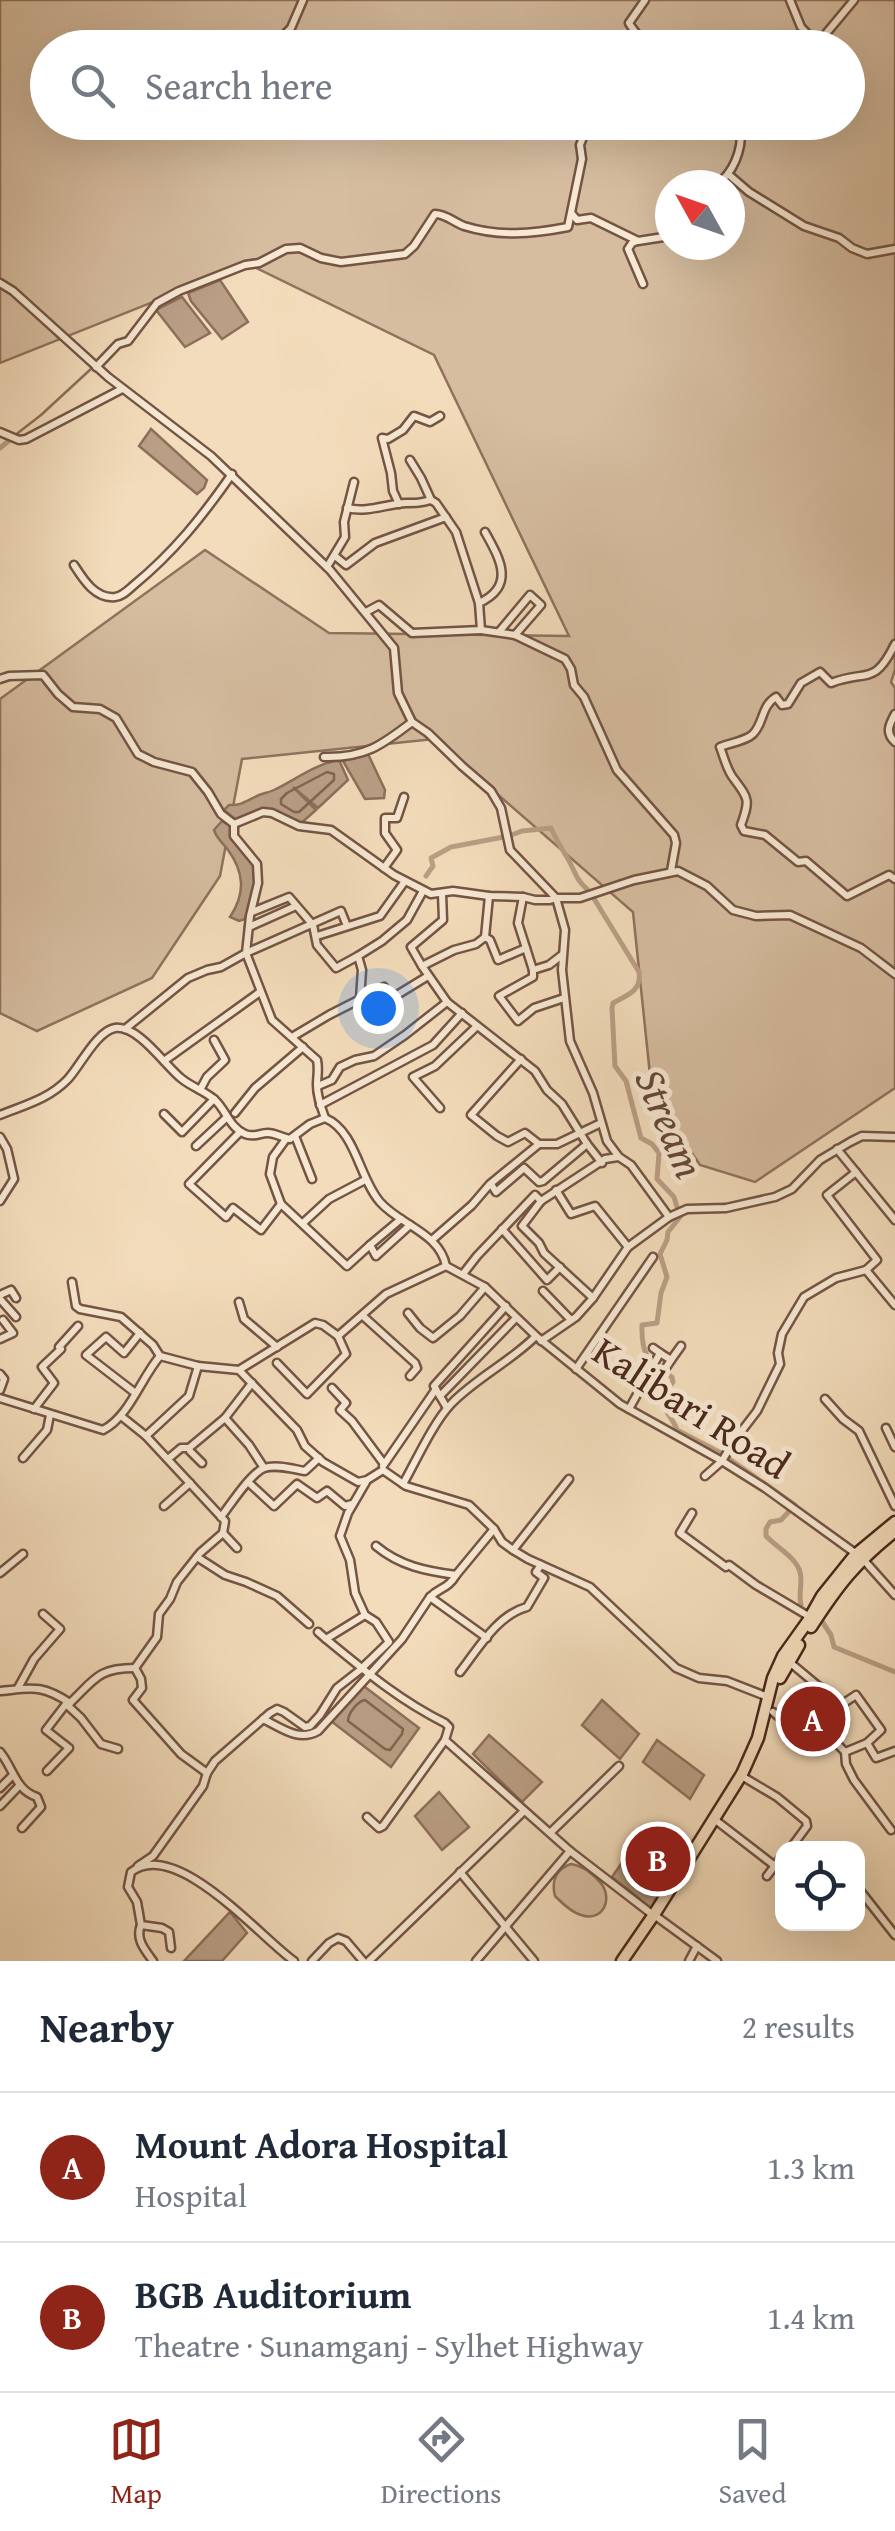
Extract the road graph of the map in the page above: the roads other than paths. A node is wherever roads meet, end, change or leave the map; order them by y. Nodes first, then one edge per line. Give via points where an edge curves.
1 (303, 0) edge
2 (645, 0) edge
3 (790, 0) edge
4 (854, 0) edge
5 (289, 30) edge
6 (635, 30) edge
7 (803, 30) edge
8 (829, 30) edge
9 (581, 140) edge
10 (742, 140) edge
11 (730, 170) edge
12 (745, 189) edge
13 (572, 214) junction
14 (655, 238) edge
15 (638, 241) junction
16 (895, 249) edge
17 (0, 283) edge
18 (643, 284) dead end
19 (96, 367) junction
20 (122, 389) junction
21 (440, 416) dead end
22 (0, 432) edge
23 (410, 460) dead end
24 (232, 474) junction
25 (354, 482) dead end
26 (430, 500) junction
27 (399, 504) junction
28 (347, 508) junction
29 (446, 517) junction
30 (485, 532) dead end
31 (336, 556) junction
32 (74, 565) dead end
33 (328, 567) junction
34 (479, 603) junction
35 (366, 612) junction
36 (481, 630) junction
37 (500, 632) junction
38 (515, 635) junction
39 (895, 644) edge
40 (0, 679) edge
41 (895, 714) edge
42 (412, 722) junction
43 (895, 742) edge
44 (324, 757) dead end
45 (404, 797) dead end
46 (234, 824) junction
47 (384, 868) junction
48 (671, 871) junction
49 (893, 876) edge
50 (405, 881) junction
51 (422, 891) junction
52 (442, 894) junction
53 (489, 896) junction
54 (524, 897) junction
55 (556, 898) junction
56 (296, 906) junction
57 (250, 912) junction
58 (313, 925) junction
59 (347, 926) junction
60 (248, 928) junction
61 (316, 936) junction
62 (485, 937) junction
63 (526, 948) junction
64 (246, 953) junction
65 (562, 955) junction
66 (358, 956) junction
67 (422, 966) junction
68 (533, 970) junction
69 (895, 974) edge
70 (428, 976) junction
71 (260, 992) junction
72 (564, 998) junction
73 (360, 1000) junction
74 (447, 1002) junction
75 (462, 1013) junction
76 (476, 1026) junction
77 (125, 1029) junction
78 (292, 1038) junction
79 (214, 1040) dead end
80 (303, 1047) junction
81 (522, 1059) junction
82 (164, 1061) junction
83 (316, 1087) junction
84 (200, 1090) junction
85 (214, 1099) junction
86 (320, 1105) junction
87 (440, 1108) dead end
88 (235, 1113) dead end
89 (164, 1114) dead end
90 (0, 1115) edge
91 (226, 1118) junction
92 (325, 1118) junction
93 (601, 1123) junction
94 (240, 1132) junction
95 (580, 1133) junction
96 (0, 1137) edge
97 (290, 1137) junction
98 (895, 1137) edge
99 (539, 1144) junction
100 (587, 1144) junction
101 (196, 1146) dead end
102 (837, 1149) junction
103 (619, 1157) junction
104 (602, 1163) junction
105 (856, 1172) junction
106 (312, 1179) dead end
107 (365, 1180) junction
108 (490, 1184) junction
109 (556, 1190) junction
110 (0, 1200) edge
111 (542, 1201) junction
112 (281, 1204) junction
113 (675, 1214) junction
114 (400, 1219) junction
115 (895, 1220) edge
116 (303, 1223) junction
117 (410, 1225) junction
118 (502, 1229) junction
119 (432, 1240) junction
120 (370, 1245) junction
121 (628, 1247) junction
122 (654, 1257) dead end
123 (446, 1266) junction
124 (560, 1268) junction
125 (866, 1270) junction
126 (463, 1274) junction
127 (72, 1282) dead end
128 (485, 1286) junction
129 (544, 1291) dead end
130 (0, 1297) edge
131 (16, 1298) dead end
132 (593, 1298) junction
133 (240, 1302) dead end
134 (895, 1305) edge
135 (506, 1306) junction
136 (408, 1314) dead end
137 (364, 1316) junction
138 (16, 1317) dead end
139 (516, 1318) junction
140 (4, 1320) dead end
141 (571, 1320) junction
142 (78, 1326) dead end
143 (140, 1333) junction
144 (338, 1336) junction
145 (539, 1338) junction
146 (0, 1340) edge
147 (681, 1346) dead end
148 (277, 1347) junction
149 (160, 1356) junction
150 (671, 1360) junction
151 (277, 1363) dead end
152 (198, 1366) junction
153 (576, 1369) junction
154 (239, 1370) junction
155 (0, 1374) edge
156 (410, 1376) dead end
157 (252, 1383) junction
158 (656, 1383) dead end
159 (332, 1388) dead end
160 (0, 1390) edge
161 (134, 1392) junction
162 (438, 1392) junction
163 (0, 1398) edge
164 (826, 1399) dead end
165 (448, 1408) junction
166 (34, 1409) junction
167 (628, 1409) junction
168 (50, 1414) junction
169 (122, 1416) junction
170 (226, 1418) junction
171 (886, 1428) dead end
172 (146, 1436) junction
173 (189, 1448) junction
174 (895, 1448) edge
175 (23, 1458) dead end
176 (319, 1458) junction
177 (724, 1458) junction
178 (168, 1460) junction
179 (202, 1463) dead end
180 (383, 1467) junction
181 (264, 1468) junction
182 (756, 1470) dead end
183 (705, 1476) dead end
184 (772, 1477) dead end
185 (749, 1478) junction
186 (569, 1479) dead end
187 (367, 1480) junction
188 (248, 1482) junction
189 (190, 1484) junction
190 (403, 1484) junction
191 (765, 1488) junction
192 (353, 1503) junction
193 (164, 1506) dead end
194 (895, 1506) edge
195 (692, 1513) dead end
196 (221, 1517) junction
197 (895, 1522) edge
198 (494, 1529) junction
199 (222, 1534) junction
200 (893, 1536) edge
201 (376, 1546) dead end
202 (237, 1548) dead end
203 (513, 1550) junction
204 (23, 1554) dead end
205 (858, 1556) junction
206 (196, 1557) junction
207 (541, 1565) junction
208 (0, 1573) edge
209 (456, 1576) junction
210 (895, 1596) edge
211 (430, 1597) junction
212 (42, 1614) dead end
213 (366, 1614) junction
214 (812, 1618) junction
215 (309, 1624) dead end
216 (318, 1632) dead end
217 (487, 1638) junction
218 (326, 1639) junction
219 (786, 1659) junction
220 (135, 1668) junction
221 (364, 1672) junction
222 (460, 1672) dead end
223 (17, 1690) junction
224 (0, 1691) edge
225 (769, 1698) junction
226 (68, 1704) junction
227 (773, 1712) junction
228 (263, 1719) junction
229 (445, 1740) junction
230 (867, 1743) junction
231 (118, 1749) dead end
232 (895, 1750) edge
233 (0, 1752) edge
234 (845, 1752) junction
235 (619, 1766) dead end
236 (47, 1771) dead end
237 (208, 1772) junction
238 (12, 1776) junction
239 (745, 1778) junction
240 (20, 1785) junction
241 (0, 1788) edge
242 (0, 1806) edge
243 (524, 1812) junction
244 (367, 1817) dead end
245 (718, 1822) junction
246 (22, 1828) dead end
247 (891, 1830) dead end
248 (550, 1833) junction
249 (797, 1841) edge
250 (570, 1852) junction
251 (138, 1866) junction
252 (775, 1866) joint
253 (460, 1872) junction
254 (767, 1876) dead end
255 (865, 1897) edge
256 (656, 1916) junction
257 (141, 1925) junction
258 (506, 1926) junction
259 (895, 1935) edge
260 (697, 1946) junction
261 (172, 1948) dead end
262 (153, 1961) edge
263 (294, 1961) edge
264 (312, 1961) edge
265 (366, 1961) edge
266 (476, 1961) edge
267 (534, 1961) edge
268 (625, 1961) edge
269 (689, 1961) edge
270 (717, 1961) edge

1 - 5 street
2 - 6 street via 629,23
3 - 7 street
4 - 8 street
9 - 13 street
10 - 11 street
12 - 16 street via 852,248 867,254
13 - 15 street
13 - 19 street via 568,227 506,234 435,214 405,254 370,259 341,262 286,249 157,303
14 - 15 street
15 - 18 street via 628,249
17 - 19 street
19 - 20 street
20 - 22 street via 26,439
20 - 24 street
21 - 27 street via 430,422 414,416 403,430 382,438
23 - 26 street
24 - 32 street via 167,557 121,596 93,589
24 - 33 street
25 - 28 street
26 - 27 street
26 - 29 street
27 - 28 street
28 - 31 street
29 - 31 street via 375,543 346,565
29 - 34 street
30 - 34 street via 503,568 501,584
31 - 33 street
33 - 35 street
34 - 36 street
35 - 36 street via 379,604 412,633
35 - 42 street via 394,648 398,693
36 - 37 street
37 - 38 street
37 - 38 street via 530,595 541,605
38 - 48 street via 571,669 617,770 674,835
39 - 49 street via 876,673 831,683 820,672 801,683 788,704 768,702 756,732 720,748 747,796 744,831 764,835 798,862 806,860 847,896
40 - 46 street via 43,676 73,707 116,718 138,754 192,772
41 - 43 street via 888,734
42 - 44 street via 371,750
42 - 55 street via 491,790 510,850
45 - 47 street via 397,818 385,818 397,850
46 - 47 street via 263,812 331,830
46 - 57 street via 234,836 257,864
47 - 50 street
48 - 55 street via 580,898
48 - 69 street via 691,876 733,910 790,914 861,948
50 - 51 street
50 - 59 street via 380,916
51 - 52 street
51 - 66 street via 406,920
52 - 53 street
52 - 67 street via 443,920 410,947
53 - 54 street
53 - 62 street
54 - 55 street
54 - 63 street via 518,923
55 - 65 street via 565,930
56 - 57 street via 290,898
56 - 58 street
56 - 60 street
57 - 60 street
58 - 59 street via 342,911
58 - 61 street
58 - 64 street
59 - 61 street
60 - 64 street
61 - 66 street via 336,968
62 - 63 street via 498,960
62 - 67 street
63 - 68 street
64 - 71 street
64 - 77 street via 188,978
65 - 68 street
65 - 72 street
66 - 73 street
67 - 70 street
68 - 72 street via 533,977 499,996 518,1020
70 - 73 street via 392,998 384,987
70 - 74 street
71 - 78 street via 272,1020
71 - 82 street
72 - 93 street via 570,1041
73 - 78 street
74 - 75 street
74 - 83 street via 374,1056 340,1067
75 - 76 street
75 - 86 street via 434,1044
76 - 81 street
76 - 87 street via 435,1066 413,1077
77 - 82 street
77 - 90 street via 102,1035 49,1095
78 - 80 street
79 - 84 street via 226,1060
80 - 83 street via 319,1067
80 - 88 street
81 - 95 street
81 - 99 street via 471,1116 508,1142 525,1133
82 - 84 street
83 - 86 street
84 - 85 street
85 - 89 street via 182,1132
85 - 91 street
86 - 92 street
91 - 94 street
91 - 101 street
92 - 97 street
92 - 107 street via 341,1129
93 - 95 street
93 - 103 street
94 - 97 street
94 - 112 street via 189,1184 226,1218 233,1208 261,1230
95 - 99 street
95 - 100 street
96 - 110 street via 14,1179
97 - 106 street
97 - 112 street via 270,1174
98 - 102 street via 862,1136
99 - 108 street
100 - 104 street
100 - 108 street via 543,1181 524,1168 496,1192
102 - 105 street
102 - 113 street via 776,1197
103 - 104 street
103 - 113 street
104 - 109 street
105 - 115 street
105 - 125 street via 827,1195 877,1260
107 - 114 street
107 - 116 street
108 - 119 street
109 - 111 street
109 - 121 street via 571,1214 594,1206
111 - 118 street via 534,1196
111 - 124 street via 522,1226
112 - 116 street
113 - 121 street
114 - 117 street
114 - 120 street
116 - 120 street via 347,1266
117 - 119 street
117 - 120 street via 376,1256
118 - 124 street via 547,1280
118 - 126 street
119 - 123 street
121 - 132 street
122 - 153 street
123 - 126 street, Kalibari Road
123 - 137 street via 386,1294
124 - 132 street
125 - 134 street
125 - 177 street via 804,1297 782,1334 780,1364 757,1411
126 - 128 street, Kalibari Road
127 - 143 street via 80,1309 120,1316
128 - 135 street, Kalibari Road
128 - 136 street via 433,1338
129 - 141 street
130 - 131 street via 11,1290
130 - 138 street
132 - 141 street
133 - 148 street via 244,1319
135 - 139 street, Kalibari Road
135 - 162 street via 434,1386
137 - 144 street
137 - 156 street via 414,1362
139 - 145 street, Kalibari Road
139 - 162 street
140 - 146 street via 13,1333
141 - 145 street
142 - 166 street via 42,1367 54,1383
143 - 149 street
143 - 161 street via 124,1353 105,1337 86,1355
144 - 148 street via 315,1324
144 - 151 street via 346,1354 308,1394
145 - 153 street, Kalibari Road
145 - 165 street
147 - 150 street
148 - 154 street
149 - 152 street
149 - 161 street
150 - 158 street
150 - 167 street via 656,1351
152 - 154 street
152 - 172 street via 189,1396
153 - 167 street, Kalibari Road
154 - 157 street
155 - 160 street
157 - 170 street
157 - 176 street
159 - 180 street via 346,1404 340,1410
161 - 169 street
162 - 165 street
162 - 180 street
163 - 166 street
164 - 194 street via 859,1431
165 - 190 street
166 - 168 street
167 - 177 street, Kalibari Road
168 - 169 street via 103,1430
168 - 175 street via 48,1430
169 - 172 street
170 - 173 street
170 - 181 street
171 - 174 street
172 - 178 street
173 - 178 street
173 - 179 street
176 - 181 street via 305,1471
176 - 187 street via 358,1482
177 - 183 street
177 - 185 street, Kalibari Road
178 - 189 street
180 - 187 street
180 - 190 street
181 - 188 street
182 - 185 street
184 - 191 street
185 - 191 street, Kalibari Road
186 - 203 street
187 - 192 street
188 - 192 street via 274,1506 298,1484 317,1498 326,1491 345,1506
188 - 196 street
189 - 193 street
189 - 196 street
190 - 198 street via 469,1505
191 - 205 street, Kalibari Road
192 - 213 street via 340,1536
195 - 214 street via 680,1533
196 - 199 street
197 - 205 main road
198 - 203 street
198 - 209 street
199 - 202 street
199 - 206 street
200 - 205 main road
201 - 209 street via 416,1568
203 - 207 street
204 - 208 street
205 - 210 street, Kalibari Road
205 - 214 main road
206 - 215 street via 277,1596
206 - 220 street via 161,1610 158,1637
207 - 217 street via 536,1572 544,1578 527,1607 514,1610
207 - 225 street via 590,1588 676,1668
209 - 211 street
211 - 217 street
211 - 221 street via 402,1639
212 - 223 street via 60,1629
213 - 218 street
213 - 221 street via 389,1642
214 - 219 main road
216 - 218 street
217 - 222 street
218 - 221 street
219 - 225 main road via 776,1669
219 - 227 main road
219 - 230 street via 841,1705 856,1695 881,1730
220 - 226 street via 111,1668
220 - 237 street via 142,1688 133,1700 182,1754
221 - 228 street via 336,1688 310,1726 276,1709
221 - 228 street via 309,1736
221 - 229 street via 445,1723
223 - 224 street
223 - 226 street via 35,1687
225 - 256 main road via 742,1774
226 - 231 street via 101,1744
226 - 236 street via 46,1730 69,1748
227 - 234 street via 809,1738 823,1729
227 - 239 main road
228 - 237 street
229 - 243 street
229 - 244 street via 383,1826
230 - 232 street via 877,1759
230 - 234 street
233 - 238 street
234 - 247 street via 854,1780
235 - 248 street
237 - 251 street via 153,1856
238 - 240 street
238 - 241 street
239 - 245 main road
239 - 249 street via 806,1821
240 - 242 street
240 - 246 street via 41,1807
243 - 248 street
243 - 253 street
245 - 252 street
245 - 256 main road
248 - 250 street
250 - 256 street
250 - 258 street
251 - 257 street via 128,1887
251 - 263 street via 160,1866 202,1882
252 - 254 street
253 - 258 street
253 - 265 street
255 - 259 street
256 - 260 street
256 - 268 main road
257 - 261 street via 169,1932
257 - 262 street via 142,1945
258 - 266 street
258 - 267 street
260 - 269 street
260 - 270 street
264 - 265 street via 338,1938

